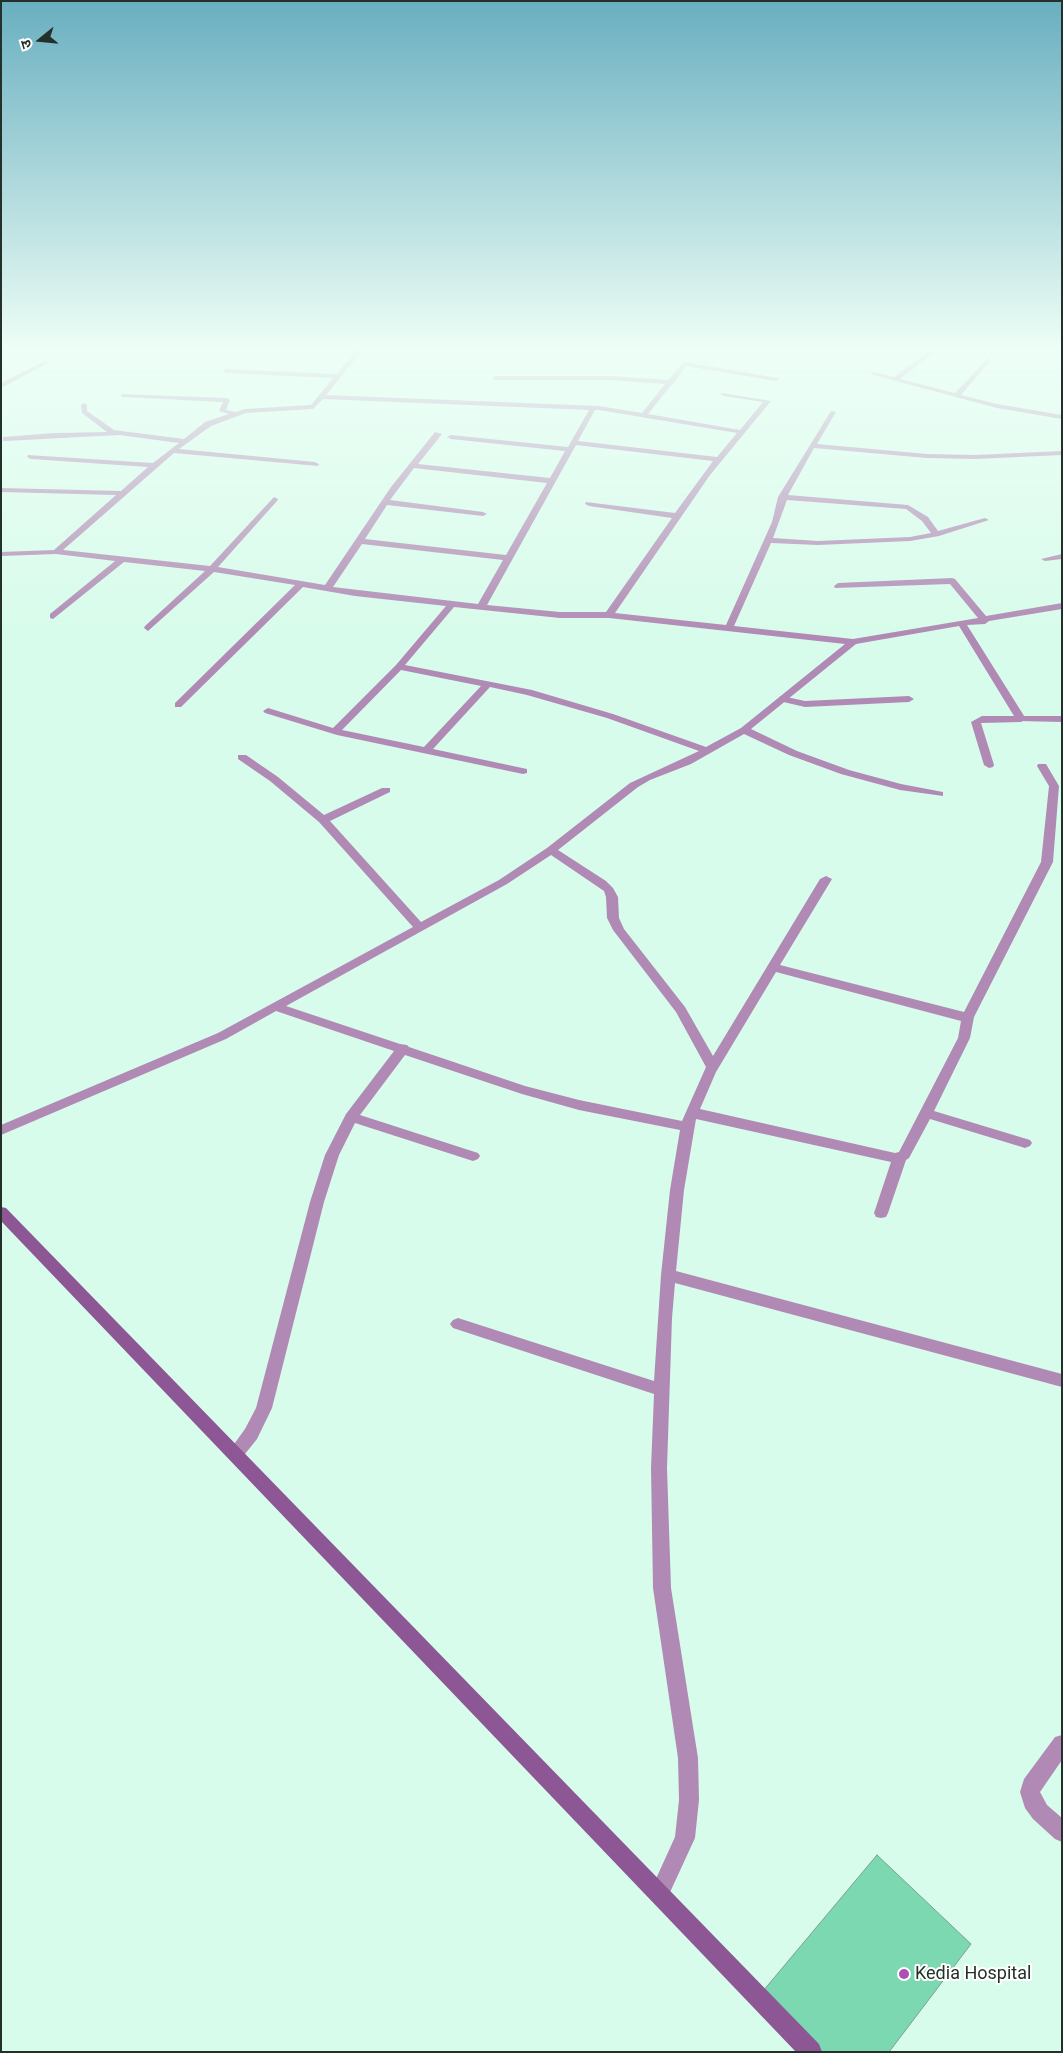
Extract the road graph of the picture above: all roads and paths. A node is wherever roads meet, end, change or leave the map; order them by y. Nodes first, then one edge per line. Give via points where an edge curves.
1 (182, 443) edge
2 (431, 443) edge
3 (529, 443) edge
4 (574, 443) edge
5 (732, 443) edge
6 (813, 443) edge
7 (572, 446) junction
8 (811, 446) junction
9 (172, 451) junction
10 (1062, 453) edge
11 (31, 457) dead end
12 (718, 459) junction
13 (315, 464) dead end
14 (154, 465) junction
15 (412, 466) junction
16 (553, 481) junction
17 (1, 490) edge
18 (122, 493) junction
19 (782, 497) junction
20 (274, 499) dead end
21 (385, 502) junction
22 (589, 504) dead end
23 (483, 514) dead end
24 (678, 516) junction
25 (984, 520) dead end
26 (936, 534) junction
27 (768, 540) junction
28 (360, 541) junction
29 (56, 552) junction
30 (1, 554) edge
31 (1062, 556) edge
32 (508, 558) junction
33 (122, 559) junction
34 (1044, 559) dead end
35 (212, 569) junction
36 (301, 584) junction
37 (838, 586) dead end
38 (328, 588) junction
39 (452, 604) junction
40 (1062, 606) edge
41 (482, 607) junction
42 (609, 615) junction
43 (53, 616) dead end
44 (985, 621) junction
45 (962, 624) junction
46 (148, 628) dead end
47 (729, 628) junction
48 (853, 642) junction
49 (399, 667) junction
50 (488, 684) junction
51 (782, 699) junction
52 (909, 699) dead end
53 (178, 705) dead end
54 (268, 711) dead end
55 (1021, 719) junction
56 (1062, 719) edge
57 (744, 730) junction
58 (337, 732) junction
59 (428, 750) junction
60 (708, 751) junction
61 (242, 757) dead end
62 (989, 765) dead end
63 (1042, 766) dead end
64 (523, 771) dead end
65 (386, 790) dead end
66 (939, 794) dead end
67 (323, 820) junction
68 (550, 850) junction
69 (826, 879) dead end
70 (420, 928) junction
71 (773, 967) junction
72 (276, 1007) junction
73 (968, 1016) junction
74 (403, 1048) junction
75 (713, 1068) junction
76 (926, 1113) junction
77 (351, 1117) junction
78 (690, 1120) junction
79 (1, 1130) edge
80 (1025, 1144) dead end
81 (473, 1156) dead end
82 (900, 1157) junction
83 (1, 1212) edge
84 (882, 1214) dead end
85 (668, 1275) junction
86 (458, 1324) dead end
87 (1062, 1382) edge
88 (662, 1390) junction
89 (235, 1454) junction
90 (1062, 1744) edge
91 (1062, 1832) edge
92 (659, 1894) junction
93 (811, 2052) edge

1 - 9 street
2 - 15 street
3 - 7 street
4 - 7 street
5 - 12 street
6 - 8 street
7 - 12 street
7 - 16 street
8 - 10 street via 927,456
8 - 19 street
9 - 13 street
9 - 14 street
11 - 14 street
12 - 24 street
14 - 18 street
15 - 16 street
15 - 21 street
16 - 32 street
17 - 18 street
18 - 29 street
19 - 26 street via 908,507 925,519
19 - 27 street
20 - 35 street
21 - 23 street
21 - 28 street
22 - 24 street
24 - 42 street
25 - 26 street
26 - 27 street via 853,543
27 - 47 street
28 - 32 street
28 - 38 street
29 - 30 street
29 - 33 street
31 - 34 street
32 - 41 street
33 - 35 street
33 - 43 street
35 - 36 street
35 - 46 street
36 - 38 street
36 - 53 street
37 - 44 street via 952,581
38 - 39 street
39 - 41 street
39 - 49 street
40 - 44 street
41 - 42 street via 560,615
42 - 47 street
44 - 45 street
45 - 48 street
45 - 55 street
47 - 48 street
48 - 51 street
49 - 50 street
49 - 58 street
50 - 59 street
50 - 60 street via 529,692 610,716
51 - 52 street via 805,704
51 - 57 street
54 - 58 street
55 - 56 street
55 - 62 street via 982,719 976,722
57 - 60 street
57 - 66 street via 845,772
58 - 59 street
59 - 64 street
60 - 68 street via 634,785
61 - 67 street
63 - 73 street via 1054,786 1047,862
65 - 67 street
67 - 70 street
68 - 70 street via 503,882
68 - 75 street via 608,890 612,897 613,918 619,930 681,1010
69 - 71 street
70 - 72 street
71 - 73 street via 960,1017
71 - 75 street
72 - 74 street
72 - 79 street via 222,1036
73 - 76 street via 964,1038
74 - 77 street
74 - 78 street via 457,1069 579,1105
75 - 78 street
76 - 80 street
76 - 82 street
77 - 81 street
77 - 89 street via 332,1155 317,1202 264,1408 252,1434
78 - 82 street
78 - 85 street via 677,1190
82 - 84 street
83 - 89 street
85 - 87 street
85 - 88 street
86 - 88 street
88 - 92 street via 659,1468 662,1588 688,1758 689,1800 685,1838
89 - 92 street
90 - 91 street via 1030,1792 1040,1812
92 - 93 street

